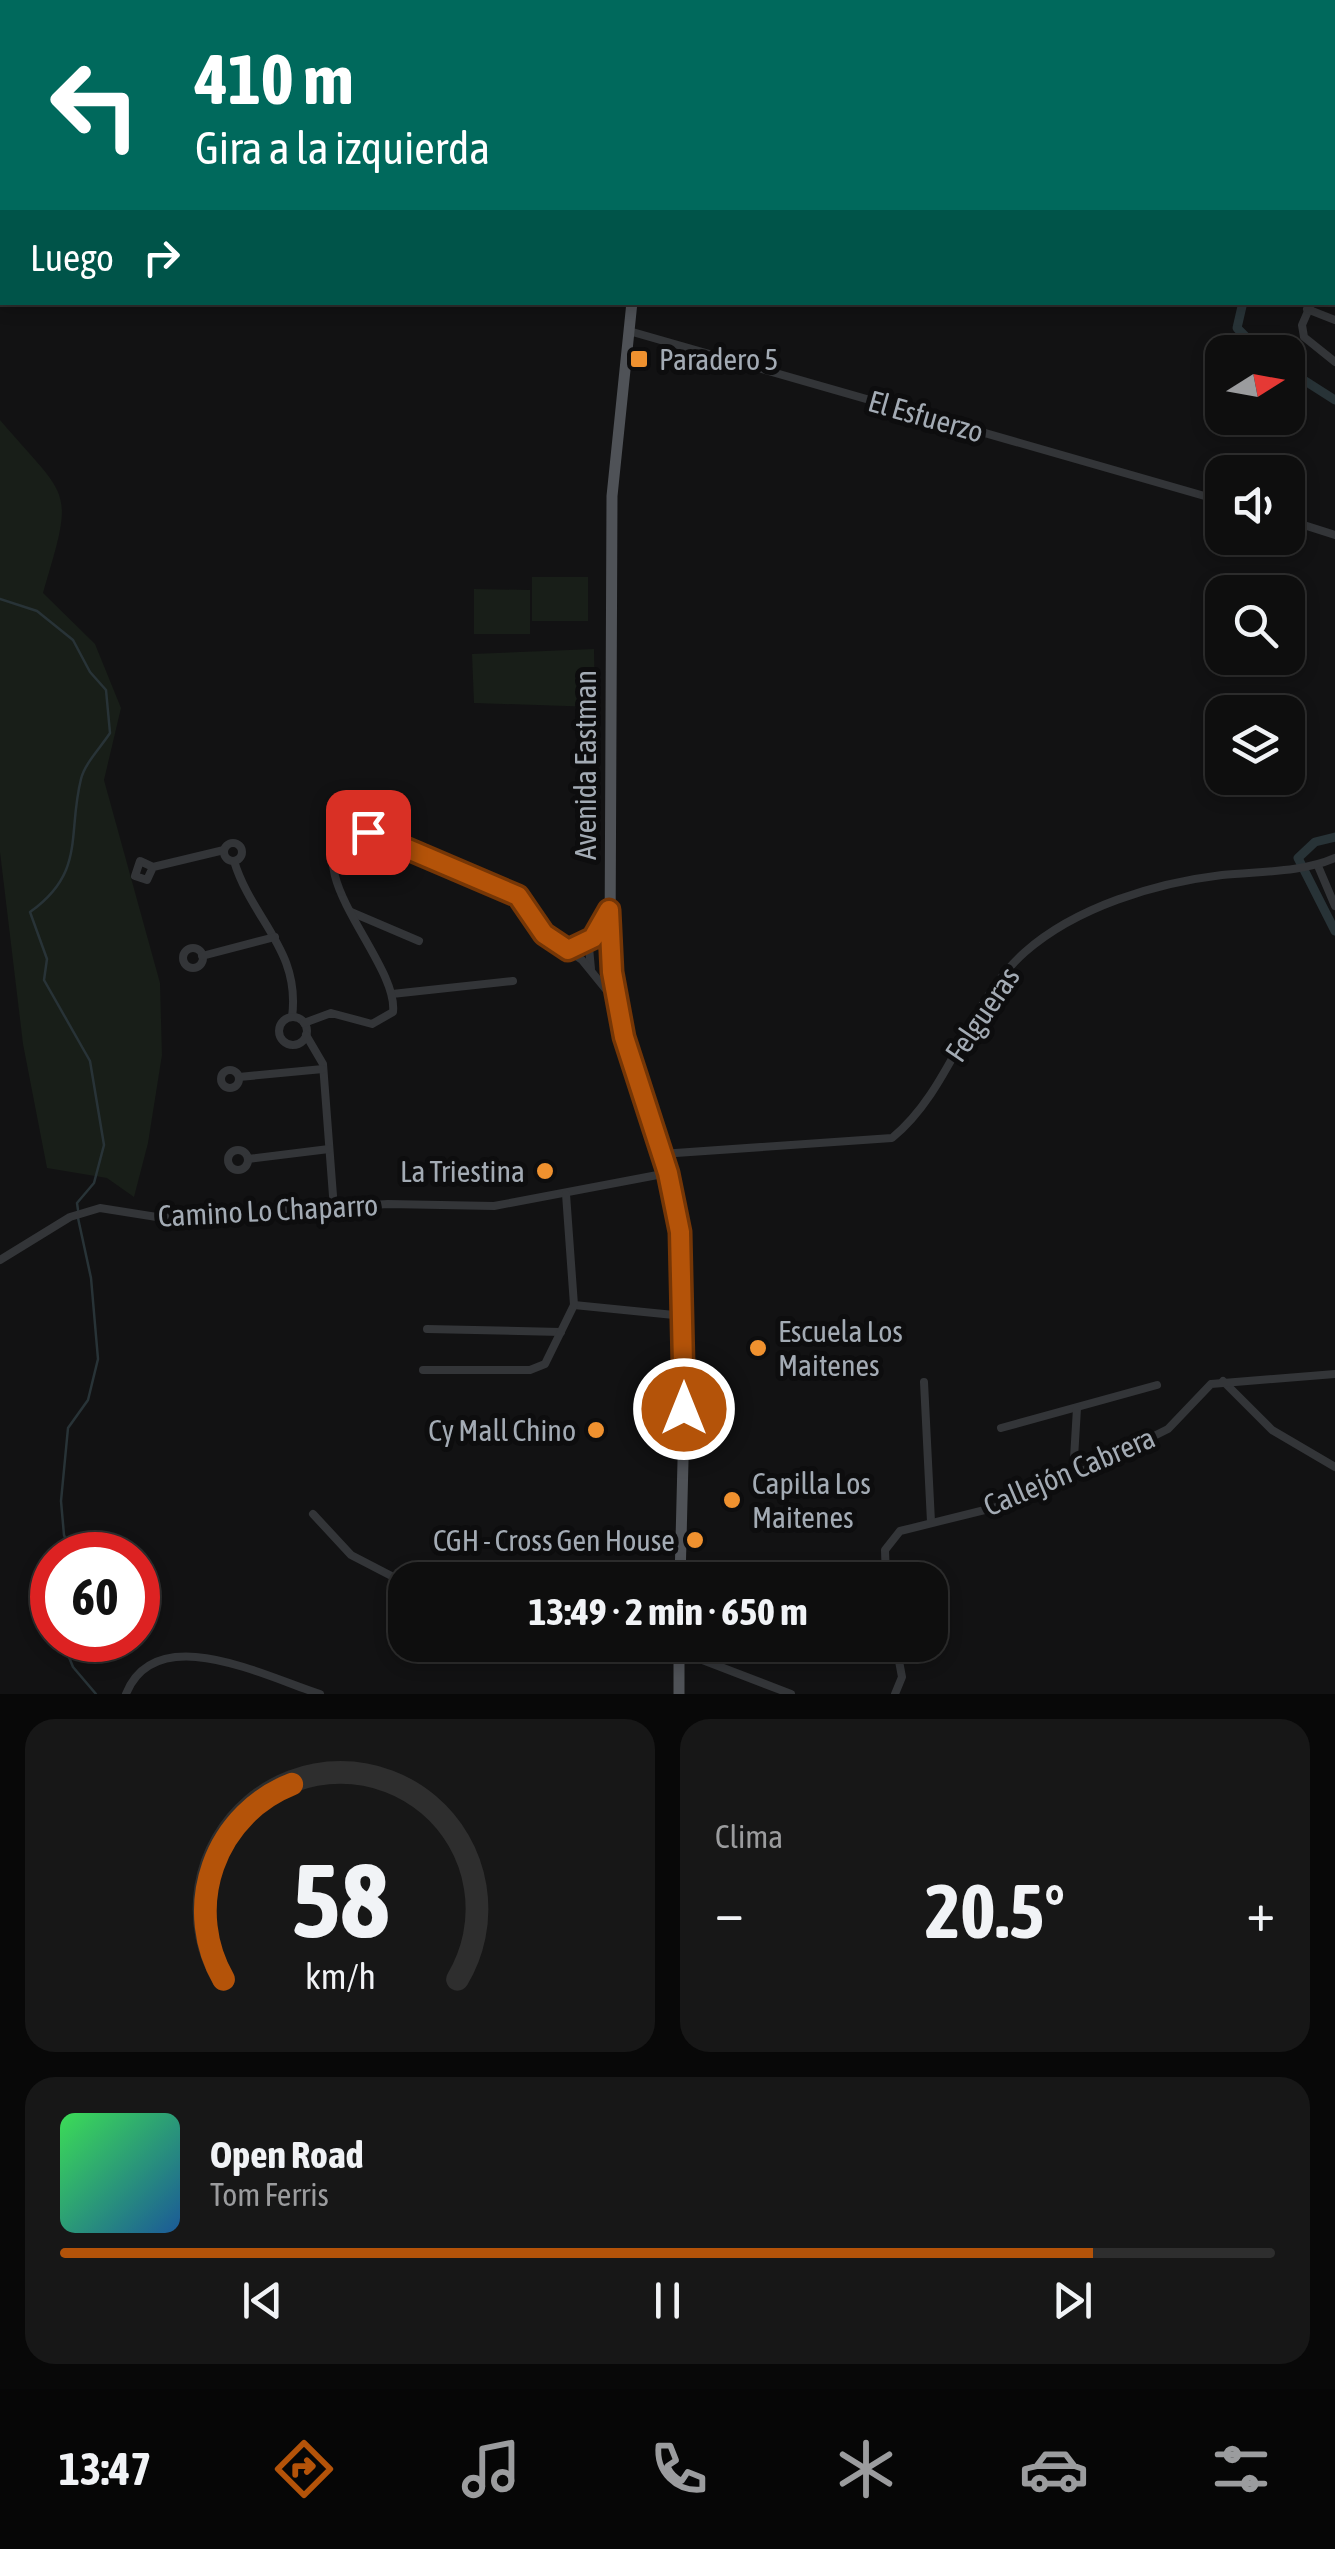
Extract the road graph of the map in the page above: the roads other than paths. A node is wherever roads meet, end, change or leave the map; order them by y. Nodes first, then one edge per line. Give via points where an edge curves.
1 (632, 305) edge
2 (1309, 306) edge
3 (1335, 320) edge
4 (629, 331) junction
5 (1335, 362) edge
6 (1205, 496) edge
7 (1305, 525) edge
8 (1335, 535) edge
9 (224, 850) junction
10 (1335, 858) edge
11 (234, 861) junction
12 (1316, 866) junction
13 (154, 867) dead end
14 (1335, 906) edge
15 (609, 910) junction
16 (351, 912) junction
17 (275, 937) junction
18 (593, 938) junction
19 (419, 942) dead end
20 (568, 950) junction
21 (202, 956) dead end
22 (592, 973) junction
23 (513, 981) dead end
24 (392, 994) junction
25 (617, 1003) junction
26 (292, 1017) junction
27 (304, 1022) junction
28 (306, 1035) junction
29 (323, 1069) junction
30 (239, 1077) dead end
31 (330, 1149) junction
32 (661, 1154) junction
33 (248, 1158) dead end
34 (668, 1173) junction
35 (566, 1194) junction
36 (334, 1209) junction
37 (0, 1260) edge
38 (574, 1306) junction
39 (684, 1316) junction
40 (427, 1330) dead end
41 (562, 1332) junction
42 (423, 1370) dead end
43 (1335, 1374) edge
44 (1223, 1381) junction
45 (924, 1382) dead end
46 (1158, 1385) dead end
47 (1077, 1408) junction
48 (1000, 1428) dead end
49 (1335, 1466) edge
50 (1073, 1475) junction
51 (313, 1514) dead end
52 (930, 1522) junction
53 (680, 1562) edge
54 (886, 1562) edge
55 (388, 1573) edge
56 (679, 1662) edge
57 (713, 1662) edge
58 (899, 1662) edge
59 (126, 1694) edge
60 (320, 1694) edge
61 (680, 1694) edge
62 (791, 1694) edge
63 (896, 1694) edge

1 - 4 main road, Avenida Eastman
2 - 3 street
2 - 5 street via 1304,337
4 - 6 street, El Esfuerzo
4 - 15 main road, Avenida Eastman via 612,496
7 - 8 street
9 - 11 street
9 - 11 street via 238,845 241,855
9 - 13 street
10 - 12 street, Felgueras
11 - 17 street
12 - 14 street
12 - 32 street, Felgueras via 1154,889 1036,943 1010,967 892,1138
15 - 18 street
15 - 25 main road, Avenida Eastman
16 - 19 street
16 - 20 street via 332,864 336,844 351,828 518,896 544,934
16 - 24 street
17 - 21 street
17 - 26 street via 293,976
18 - 20 street
18 - 22 street
20 - 22 street
22 - 25 street
23 - 24 street
24 - 27 street via 393,1012 379,1023 331,1012
25 - 32 main road, Avenida Eastman
26 - 27 street
26 - 28 street via 279,1028 282,1040 298,1044
27 - 28 street
28 - 29 street
29 - 30 street
29 - 31 street
31 - 33 street
31 - 36 street
32 - 34 main road, Avenida Eastman
34 - 35 street, Camino Lo Chaparro
34 - 39 main road, Avenida Eastman
35 - 36 street, Camino Lo Chaparro via 494,1206
35 - 38 street
36 - 37 street, Camino Lo Chaparro via 163,1218 87,1210
38 - 39 street
38 - 41 street
39 - 53 main road, Avenida Eastman
40 - 41 street
41 - 42 street via 538,1368
43 - 44 street
44 - 49 street via 1272,1430
44 - 50 street, Callejón Cabrera via 1205,1388 1168,1429
45 - 52 street
46 - 47 street
47 - 48 street
47 - 50 street
50 - 52 street, Callejón Cabrera via 1005,1505
51 - 55 street via 352,1554
52 - 54 street, Callejón Cabrera via 892,1538
56 - 61 main road
57 - 62 street
58 - 63 street
59 - 60 street via 149,1664 186,1654

